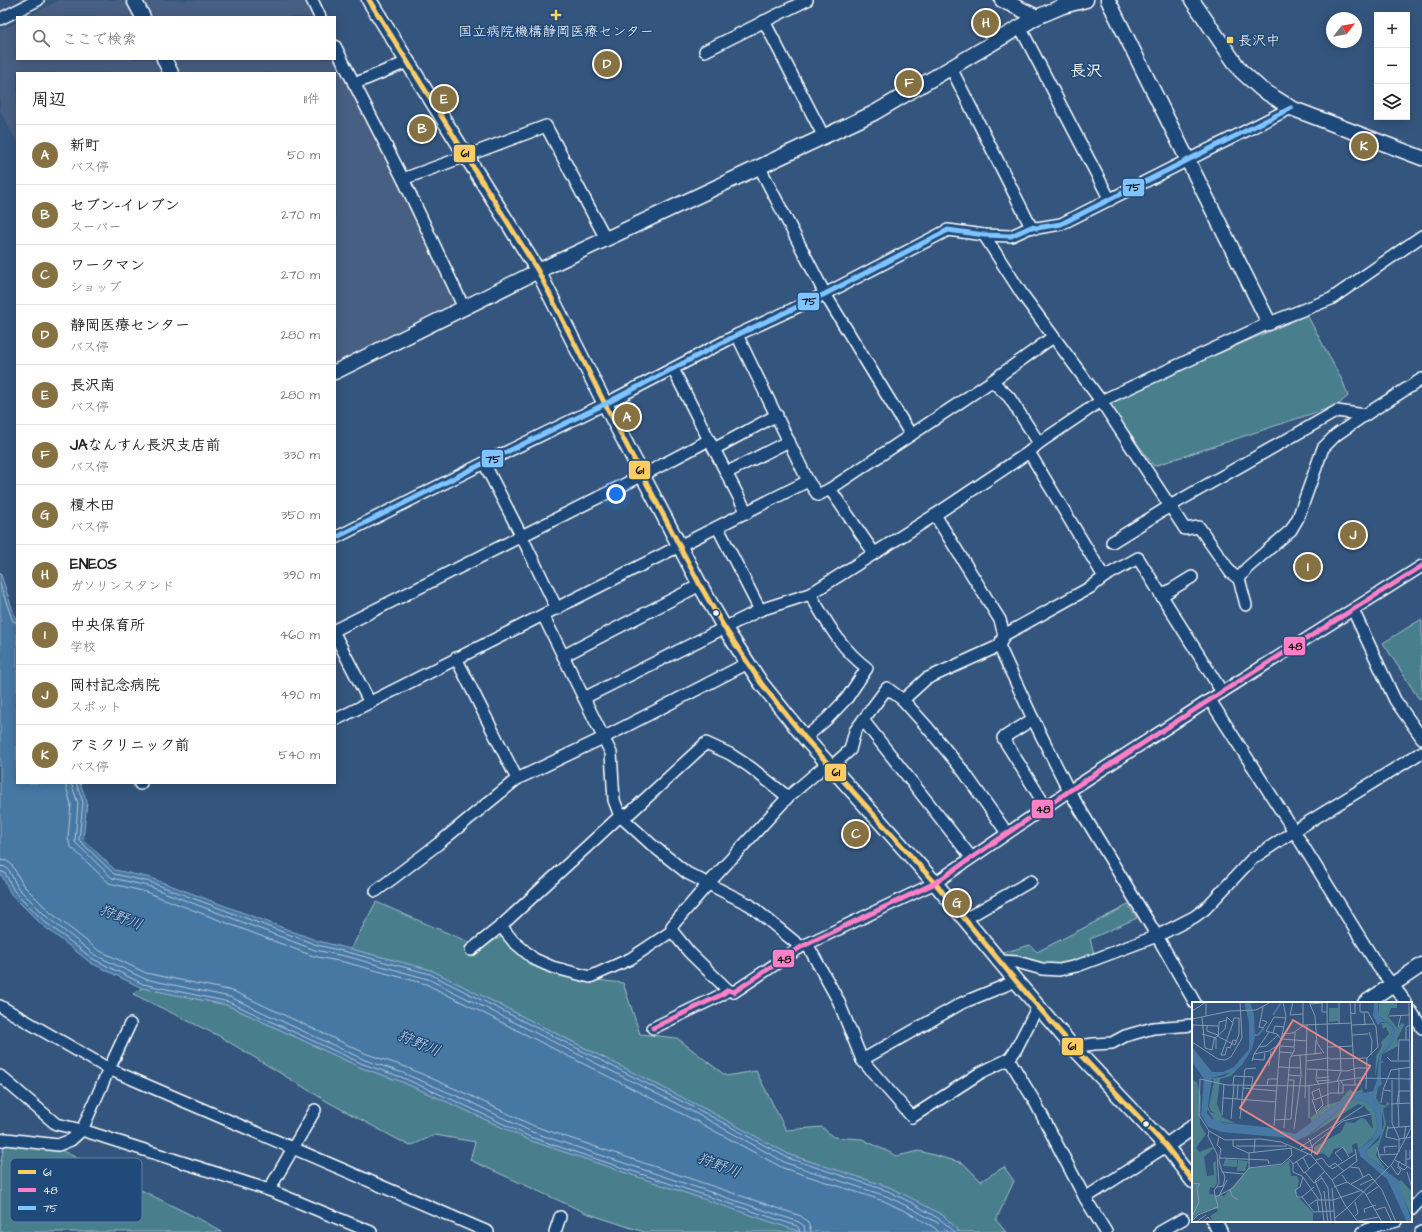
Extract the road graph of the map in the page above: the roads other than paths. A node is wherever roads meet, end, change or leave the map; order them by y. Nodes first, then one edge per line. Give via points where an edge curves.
1 (38, 0) edge
2 (134, 0) edge
3 (312, 0) edge
4 (369, 0) edge
5 (807, 0) edge
6 (1002, 0) edge
7 (1086, 0) edge
8 (1108, 0) edge
9 (1192, 0) edge
10 (142, 16) edge
11 (320, 16) edge
12 (1037, 17) junction
13 (0, 19) edge
14 (764, 21) junction
15 (1020, 27) junction
16 (336, 48) edge
17 (705, 51) dead end
18 (165, 60) edge
19 (407, 62) junction
20 (951, 68) junction
21 (171, 72) edge
22 (354, 84) junction
23 (1291, 108) junction
24 (824, 137) junction
25 (466, 156) junction
26 (1422, 158) edge
27 (1188, 161) junction
28 (760, 168) junction
29 (403, 178) junction
30 (1110, 200) junction
31 (1030, 227) junction
32 (984, 235) junction
33 (1422, 236) edge
34 (606, 239) junction
35 (538, 272) junction
36 (825, 294) junction
37 (464, 308) junction
38 (1269, 323) junction
39 (737, 335) junction
40 (1053, 336) junction
41 (672, 369) junction
42 (336, 372) edge
43 (1422, 379) edge
44 (992, 381) junction
45 (1101, 401) junction
46 (605, 404) junction
47 (777, 415) junction
48 (1364, 415) junction
49 (911, 435) junction
50 (789, 441) junction
51 (1039, 443) junction
52 (711, 444) junction
53 (1029, 452) junction
54 (484, 463) junction
55 (726, 473) junction
56 (643, 475) junction
57 (808, 481) junction
58 (830, 489) junction
59 (1170, 506) junction
60 (747, 513) junction
61 (935, 515) junction
62 (718, 528) junction
63 (521, 535) junction
64 (336, 537) edge
65 (1112, 542) dead end
66 (679, 546) junction
67 (874, 553) junction
68 (1422, 566) edge
69 (1192, 577) dead end
70 (1104, 578) junction
71 (1239, 579) junction
72 (700, 585) junction
73 (810, 594) junction
74 (1161, 596) junction
75 (1246, 605) dead end
76 (557, 609) junction
77 (760, 610) junction
78 (1353, 610) junction
79 (543, 615) junction
80 (724, 627) junction
81 (336, 629) edge
82 (1004, 635) junction
83 (336, 637) edge
84 (999, 646) junction
85 (563, 656) junction
86 (456, 658) junction
87 (748, 663) junction
88 (1222, 692) junction
89 (584, 698) junction
90 (902, 700) junction
91 (1210, 700) junction
92 (370, 703) junction
93 (336, 720) edge
94 (863, 720) junction
95 (1033, 720) junction
96 (603, 738) junction
97 (806, 738) junction
98 (1422, 738) edge
99 (1422, 752) edge
100 (830, 764) junction
101 (518, 779) junction
102 (1069, 791) junction
103 (788, 797) junction
104 (1046, 806) junction
105 (620, 816) junction
106 (1294, 831) junction
107 (1007, 833) junction
108 (972, 857) junction
109 (1031, 881) dead end
110 (935, 883) junction
111 (708, 884) junction
112 (376, 891) dead end
113 (965, 919) junction
114 (501, 926) junction
115 (672, 930) junction
116 (1157, 936) junction
117 (804, 945) junction
118 (471, 950) dead end
119 (1001, 961) junction
120 (1422, 965) edge
121 (1016, 981) junction
122 (1392, 985) junction
123 (728, 990) junction
124 (1194, 1002) edge
125 (1366, 1002) edge
126 (1405, 1002) edge
127 (0, 1006) edge
128 (1038, 1006) junction
129 (1412, 1013) edge
130 (130, 1024) dead end
131 (1192, 1025) edge
132 (653, 1028) dead end
133 (1422, 1028) edge
134 (1073, 1047) junction
135 (1009, 1058) junction
136 (862, 1060) junction
137 (108, 1069) junction
138 (0, 1076) edge
139 (315, 1110) dead end
140 (1192, 1128) edge
141 (82, 1130) junction
142 (0, 1141) edge
143 (1166, 1146) junction
144 (294, 1148) junction
145 (1192, 1180) edge
146 (269, 1190) junction
147 (1085, 1198) junction
148 (1422, 1198) edge
149 (1412, 1209) edge
150 (560, 1216) dead end
151 (1183, 1218) dead end
152 (1215, 1222) edge
153 (1392, 1222) edge
154 (1378, 1226) edge
155 (371, 1232) edge
156 (488, 1232) edge
157 (555, 1232) edge
158 (1106, 1232) edge
159 (1160, 1232) edge
160 (1220, 1232) edge
161 (1363, 1232) edge

1 - 13 street
2 - 10 street
3 - 11 street
4 - 19 street
5 - 14 street
6 - 12 street
7 - 12 street
8 - 27 street
9 - 23 street via 1240,70 1261,89
12 - 15 street
14 - 17 street
14 - 24 street
15 - 20 street
15 - 30 street
16 - 22 street
18 - 21 street
19 - 22 street
19 - 25 street
20 - 24 street via 874,113
20 - 31 street
22 - 29 street
23 - 26 street
23 - 27 street
24 - 28 street
25 - 29 street
25 - 34 street via 546,126
25 - 35 street
27 - 30 street
27 - 38 street
28 - 34 street
28 - 36 street
29 - 37 street
30 - 31 street via 1061,224
31 - 32 street via 1011,236
32 - 36 street via 948,230
32 - 40 street
33 - 38 street via 1331,299
34 - 35 street
35 - 37 street
35 - 46 street
36 - 39 street
36 - 49 street
37 - 42 street
38 - 45 street
39 - 41 street
39 - 47 street
40 - 44 street
40 - 45 street
41 - 46 street
41 - 52 street
43 - 48 street
44 - 49 street
44 - 51 street via 1009,397
45 - 51 street
45 - 59 street
46 - 54 street
46 - 56 street
47 - 50 street
47 - 52 street
48 - 59 street via 1337,411
48 - 71 street via 1323,448 1298,518 1291,530 1247,568
49 - 58 street
50 - 55 street
50 - 57 street
51 - 53 street
52 - 55 street
52 - 56 street
53 - 61 street
53 - 70 street
54 - 63 street
54 - 64 street
55 - 60 street
56 - 63 street
56 - 66 street
57 - 58 street via 818,495
57 - 60 street
58 - 67 street
59 - 65 street
59 - 71 street via 1185,529 1200,527 1231,573
60 - 62 street
61 - 67 street
61 - 82 street via 1000,620
62 - 66 street
62 - 77 street
63 - 76 street
63 - 81 street
66 - 72 street
66 - 76 street
67 - 73 street
68 - 78 street
69 - 74 street
70 - 74 street via 1138,558
70 - 82 street
71 - 75 street
72 - 80 street
72 - 85 street
73 - 77 street
73 - 97 street via 835,636 853,658 867,668 847,698
74 - 88 street
76 - 79 street
77 - 80 street
78 - 88 street
78 - 98 street via 1395,700
79 - 85 street
79 - 86 street
80 - 87 street
80 - 89 street
82 - 84 street
83 - 92 street
84 - 90 street via 926,680
84 - 95 street
85 - 89 street
86 - 92 street
86 - 101 street
87 - 96 street
87 - 97 street via 764,688
88 - 91 street
89 - 96 street
90 - 94 street via 887,688
90 - 107 street via 964,772
91 - 102 street
91 - 106 street
92 - 93 street
94 - 100 street via 856,731 850,750
94 - 108 street
95 - 102 street
95 - 104 street via 1003,738
96 - 101 street
96 - 105 street via 610,753 614,800
97 - 100 street
99 - 106 street
100 - 103 street
100 - 110 street
101 - 112 street
102 - 104 street
102 - 116 street
103 - 105 street via 750,767 706,743 630,812
103 - 111 street
104 - 107 street
105 - 111 street via 687,873
105 - 114 street
106 - 116 street via 1252,859 1205,909
106 - 122 street
107 - 108 street
108 - 110 street
109 - 113 street
110 - 113 street
110 - 117 street
111 - 115 street via 672,926
111 - 117 street via 750,905
113 - 119 street
114 - 115 street via 513,941 534,959 552,967 590,977 630,959
114 - 118 street
115 - 123 street via 689,952
116 - 119 street via 1078,966 1059,970
116 - 124 street
117 - 123 street via 734,992
117 - 136 street via 838,1000
119 - 121 street
120 - 122 street
121 - 128 street
121 - 136 street via 962,1003
122 - 125 street
122 - 126 street
123 - 132 street
127 - 137 street
128 - 134 street
128 - 135 street
129 - 133 street
130 - 137 street
131 - 134 street via 1153,1028 1125,1036 1112,1043
134 - 143 street
135 - 136 street via 980,1073 912,1117
135 - 147 street
137 - 141 street
137 - 144 street
138 - 141 street via 56,1124
139 - 144 street
140 - 143 street
141 - 142 street via 71,1140 58,1145 6,1139
141 - 146 street
143 - 145 street
143 - 147 street
144 - 146 street
144 - 156 street
146 - 155 street
147 - 158 street
148 - 149 street
150 - 157 street
151 - 159 street
152 - 160 street
153 - 154 street
154 - 161 street

